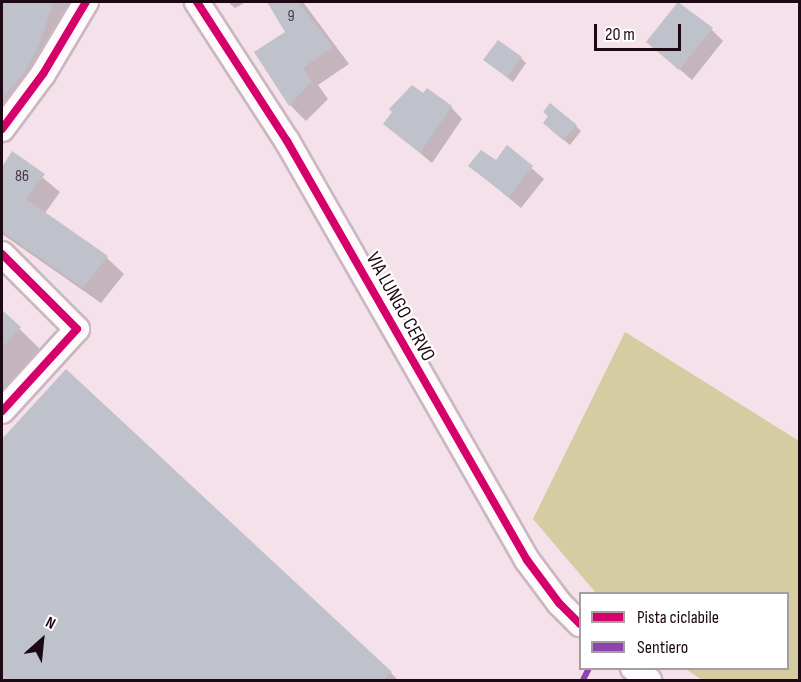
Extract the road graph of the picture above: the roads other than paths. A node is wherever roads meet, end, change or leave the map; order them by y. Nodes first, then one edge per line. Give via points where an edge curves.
1 (86, 2) edge
2 (197, 2) edge
3 (2, 129) edge
4 (2, 254) edge
5 (2, 411) edge
6 (579, 623) edge
7 (634, 670) edge
8 (649, 681) edge

1 - 3 street via 44,74
2 - 6 street, VIA LUNGO CERVO via 287,141 527,560
4 - 5 street via 77,329
7 - 8 street

